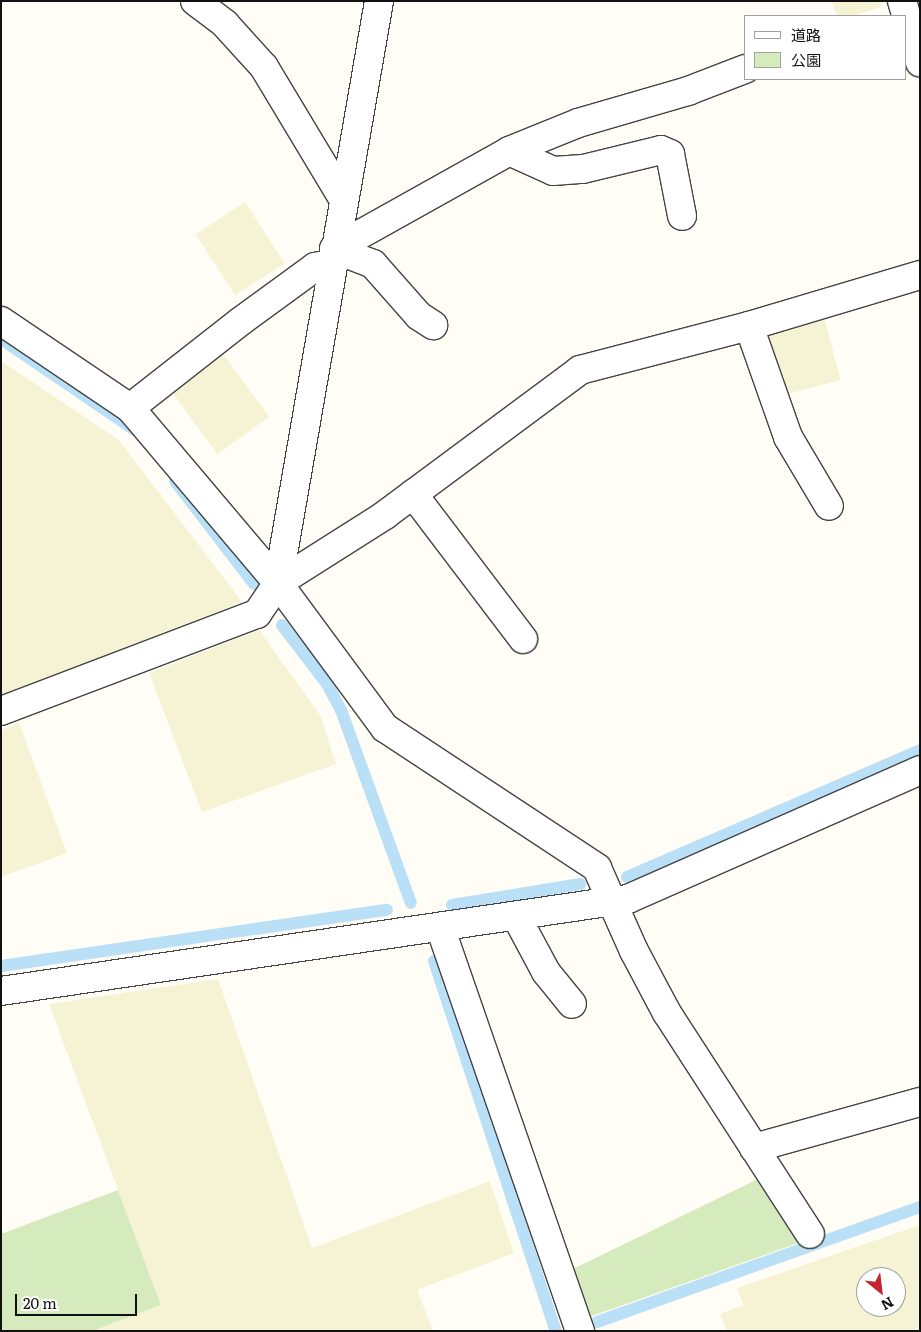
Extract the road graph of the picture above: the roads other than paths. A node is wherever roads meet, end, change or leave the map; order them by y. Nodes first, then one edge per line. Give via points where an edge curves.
1 (195, 1) edge
2 (379, 1) edge
3 (906, 22) edge
4 (920, 62) edge
5 (744, 69) edge
6 (509, 151) junction
7 (342, 197) junction
8 (682, 216) dead end
9 (333, 256) junction
10 (920, 275) edge
11 (1, 321) edge
12 (434, 325) dead end
13 (749, 326) junction
14 (130, 408) junction
15 (413, 494) junction
16 (829, 506) dead end
17 (278, 583) junction
18 (523, 639) dead end
19 (1, 711) edge
20 (920, 770) edge
21 (612, 901) junction
22 (516, 916) junction
23 (440, 927) junction
24 (1, 991) edge
25 (572, 1004) dead end
26 (920, 1102) edge
27 (754, 1148) junction
28 (810, 1234) dead end
29 (580, 1331) edge

1 - 7 street via 225,24 264,67
2 - 7 street
3 - 4 street
5 - 6 street via 688,91 578,123
6 - 8 street via 553,171 583,169 661,150 670,154
6 - 9 street
7 - 9 street
9 - 12 street via 372,264 419,316
9 - 14 street via 248,315
9 - 17 street
10 - 13 street
11 - 14 street
13 - 15 street via 580,370
13 - 16 street via 788,437
14 - 17 street
15 - 17 street
15 - 18 street
17 - 19 street via 256,614
17 - 21 street via 385,728 597,868
20 - 21 street via 628,899
21 - 22 street
21 - 27 street via 634,952 667,1013
22 - 23 street
22 - 25 street via 546,972
23 - 24 street
23 - 29 street
26 - 27 street
27 - 28 street

